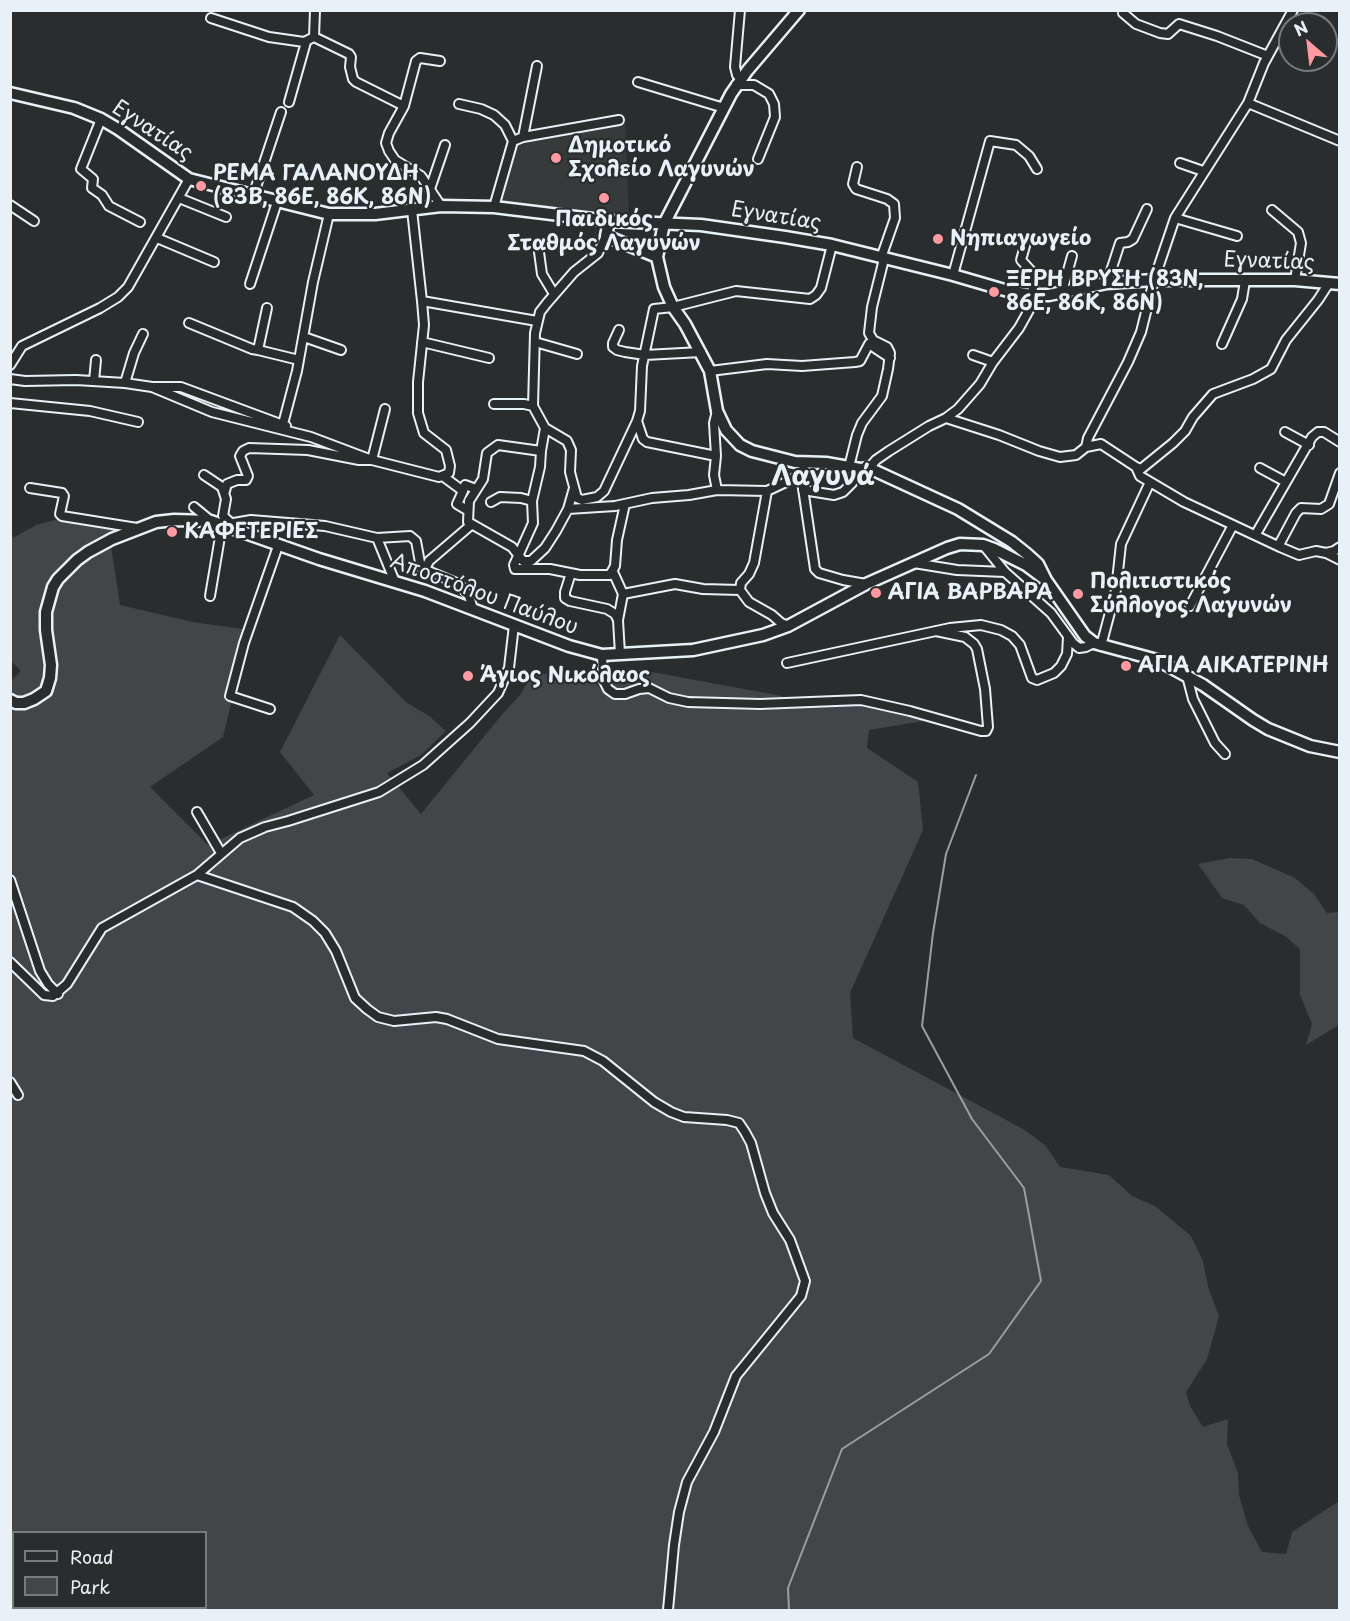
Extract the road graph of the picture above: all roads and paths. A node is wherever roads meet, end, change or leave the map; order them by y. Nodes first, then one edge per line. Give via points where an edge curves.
1 (315, 10) edge
2 (799, 10) edge
3 (1293, 10) edge
4 (739, 11) edge
5 (1123, 13) dead end
6 (211, 18) dead end
7 (314, 37) junction
8 (306, 42) junction
9 (1268, 56) junction
10 (440, 61) dead end
11 (537, 66) dead end
12 (638, 82) dead end
13 (739, 82) junction
14 (10, 93) edge
15 (289, 102) dead end
16 (1248, 103) junction
17 (459, 104) dead end
18 (404, 106) junction
19 (724, 108) junction
20 (281, 112) dead end
21 (101, 119) junction
22 (619, 120) dead end
23 (523, 137) junction
24 (513, 141) junction
25 (1340, 141) edge
26 (445, 145) dead end
27 (758, 159) dead end
28 (1180, 163) dead end
29 (857, 167) dead end
30 (1037, 169) dead end
31 (1203, 171) junction
32 (189, 179) junction
33 (430, 189) junction
34 (253, 196) junction
35 (179, 198) junction
36 (277, 202) junction
37 (10, 205) edge
38 (441, 206) junction
39 (494, 207) junction
40 (1147, 209) dead end
41 (412, 210) junction
42 (1272, 210) dead end
43 (329, 214) junction
44 (226, 218) dead end
45 (1175, 218) junction
46 (34, 221) dead end
47 (609, 221) junction
48 (140, 222) dead end
49 (664, 224) junction
50 (606, 236) junction
51 (1237, 236) dead end
52 (157, 238) junction
53 (1027, 239) dead end
54 (832, 246) junction
55 (539, 252) dead end
56 (657, 256) junction
57 (1072, 256) dead end
58 (883, 258) junction
59 (214, 262) dead end
60 (953, 275) junction
61 (1154, 280) junction
62 (1295, 280) junction
63 (1245, 281) junction
64 (1107, 283) junction
65 (250, 284) dead end
66 (1334, 284) edge
67 (1062, 292) junction
68 (554, 294) junction
69 (1031, 295) junction
70 (422, 301) junction
71 (673, 307) junction
72 (267, 308) dead end
73 (537, 321) junction
74 (189, 323) dead end
75 (619, 330) dead end
76 (142, 334) dead end
77 (304, 337) junction
78 (422, 342) junction
79 (535, 342) junction
80 (871, 342) junction
81 (1222, 344) dead end
82 (22, 346) junction
83 (258, 350) junction
84 (341, 350) dead end
85 (701, 352) junction
86 (10, 354) edge
87 (577, 354) dead end
88 (645, 355) junction
89 (973, 355) dead end
90 (489, 358) dead end
91 (96, 360) dead end
92 (299, 360) junction
93 (993, 362) junction
94 (10, 365) edge
95 (710, 371) junction
96 (10, 379) edge
97 (94, 381) junction
98 (126, 383) junction
99 (152, 387) junction
100 (10, 403) edge
101 (494, 404) dead end
102 (533, 406) junction
103 (385, 409) dead end
104 (717, 411) junction
105 (946, 418) junction
106 (138, 422) dead end
107 (637, 422) junction
108 (283, 424) junction
109 (545, 428) junction
110 (295, 432) junction
111 (1285, 432) dead end
112 (1340, 442) edge
113 (1309, 445) junction
114 (1086, 447) junction
115 (541, 451) junction
116 (716, 456) junction
117 (372, 460) junction
118 (805, 463) junction
119 (860, 468) junction
120 (1136, 468) junction
121 (1260, 468) dead end
122 (1340, 473) edge
123 (204, 475) dead end
124 (801, 475) junction
125 (444, 477) junction
126 (1150, 482) junction
127 (1286, 482) junction
128 (575, 487) junction
129 (30, 488) dead end
130 (476, 489) junction
131 (717, 490) junction
132 (803, 490) junction
133 (225, 491) junction
134 (462, 491) junction
135 (604, 491) junction
136 (767, 491) junction
137 (532, 501) junction
138 (490, 502) dead end
139 (625, 504) junction
140 (194, 507) dead end
141 (601, 507) junction
142 (568, 509) junction
143 (467, 510) junction
144 (225, 525) junction
145 (471, 525) junction
146 (1233, 525) junction
147 (138, 529) junction
148 (1256, 534) junction
149 (376, 538) junction
150 (983, 545) junction
151 (278, 546) junction
152 (1280, 547) junction
153 (1340, 547) edge
154 (519, 553) junction
155 (1326, 553) junction
156 (1340, 560) edge
157 (914, 563) junction
158 (424, 571) junction
159 (613, 572) junction
160 (1005, 572) junction
161 (571, 573) junction
162 (1046, 580) junction
163 (395, 582) junction
164 (866, 584) junction
165 (740, 590) junction
166 (623, 594) junction
167 (210, 596) dead end
168 (1190, 606) dead end
169 (473, 609) junction
170 (618, 620) junction
171 (514, 625) junction
172 (788, 626) junction
173 (936, 631) junction
174 (1068, 637) junction
175 (1097, 645) junction
176 (620, 654) junction
177 (602, 655) junction
178 (787, 663) dead end
179 (1187, 675) junction
180 (10, 700) edge
181 (270, 709) dead end
182 (1340, 752) edge
183 (1225, 754) dead end
184 (197, 812) dead end
185 (221, 853) junction
186 (197, 875) junction
187 (10, 880) edge
188 (10, 962) edge
189 (58, 994) junction
190 (10, 1082) edge
191 (18, 1095) dead end
192 (668, 1611) edge

1 - 7 street
2 - 13 street
3 - 9 street
4 - 13 street via 735,67
5 - 9 street via 1136,24 1160,33 1168,34 1179,24
6 - 8 street via 269,37
7 - 8 street
7 - 18 street via 349,54 356,82
8 - 15 street
9 - 16 street
10 - 18 street via 416,61
11 - 23 street
12 - 19 street
13 - 19 street
13 - 27 street via 769,94 774,104 775,117
14 - 21 street, Εγνατίας via 74,108
16 - 25 street
16 - 31 street
17 - 24 street via 494,115
18 - 33 street via 386,143 395,160 421,176
19 - 49 street
20 - 34 street
21 - 32 street, Εγνατίας
21 - 48 street via 81,169 93,179 92,188 109,206
22 - 23 street
23 - 24 street
24 - 39 street
26 - 33 street
28 - 31 street
29 - 58 street via 854,187 894,204 895,218
30 - 60 street via 1016,144 990,141
31 - 45 street
32 - 34 street, Εγνατίας
32 - 35 street
33 - 38 street
34 - 36 street, Εγνατίας
35 - 44 street
35 - 52 street
36 - 43 street, Εγνατίας
36 - 65 street
37 - 46 street
38 - 39 street, Εγνατίας
38 - 41 street, Εγνατίας
39 - 47 street, Εγνατίας
40 - 64 street via 1133,239 1120,243
41 - 43 street, Εγνατίας
41 - 70 street
42 - 62 street via 1298,232 1301,243
43 - 77 street
45 - 51 street
45 - 61 street
47 - 49 street, Εγνατίας
47 - 50 street
49 - 54 street, Εγνατίας via 701,225
49 - 56 street
50 - 56 street
50 - 68 street via 598,253
52 - 59 street
52 - 82 street via 118,297
53 - 69 street via 1022,260 1032,272
54 - 58 street, Εγνατίας
54 - 71 street via 821,288 810,299 736,291
55 - 68 street via 542,274
56 - 71 street
57 - 67 street
58 - 60 street, Εγνατίας
58 - 80 street via 869,327
60 - 69 street, Εγνατίας
61 - 63 street, Εγνατίας
61 - 64 street, Εγνατίας
61 - 114 street via 1141,332
62 - 63 street, Εγνατίας
62 - 66 street, Εγνατίας
63 - 81 street via 1242,299
64 - 67 street, Εγνατίας
66 - 120 street via 1286,340 1271,369 1213,394 1173,443 1141,469
67 - 69 street, Εγνατίας
68 - 73 street
69 - 93 street via 1024,321
70 - 73 street
70 - 78 street
71 - 85 street
71 - 88 street via 654,309
72 - 83 street
73 - 79 street
74 - 83 street
75 - 88 street via 613,343 617,350
76 - 98 street
77 - 84 street
77 - 92 street
78 - 90 street
78 - 125 street via 418,413 424,433 446,450 450,466
79 - 87 street
79 - 102 street
80 - 95 street via 860,361 855,362 767,364
80 - 119 street via 887,347 890,358 882,396 856,435
82 - 86 street
82 - 94 street
83 - 92 street
85 - 88 street
85 - 95 street
88 - 107 street
89 - 93 street
91 - 97 street
92 - 108 street
93 - 105 street via 973,393
95 - 104 street
96 - 97 street
97 - 98 street
98 - 99 street
99 - 108 street via 181,387
99 - 110 street via 212,412
100 - 106 street via 90,411
101 - 102 street
102 - 109 street
103 - 117 street
104 - 116 street
104 - 118 street via 726,430 740,445 763,455
105 - 114 street via 1060,457 1076,455
105 - 119 street
107 - 116 street via 646,442
107 - 135 street
108 - 110 street
109 - 115 street
109 - 128 street via 567,441
110 - 117 street
111 - 113 street
112 - 113 street via 1318,432
113 - 127 street
114 - 120 street via 1101,444
115 - 130 street via 498,445 485,457 483,479
115 - 137 street
116 - 131 street
117 - 125 street
117 - 133 street via 308,450 249,448 240,456 246,480 227,484
118 - 119 street
118 - 124 street
119 - 132 street via 843,492 834,495
119 - 162 street via 958,509 1012,542 1038,564
120 - 126 street
121 - 127 street
122 - 152 street via 1329,504 1321,509 1301,508
123 - 133 street
124 - 132 street
124 - 136 street
125 - 134 street
126 - 146 street
126 - 175 street via 1121,544 1116,590
127 - 148 street
128 - 135 street via 577,498 582,500
128 - 142 street
129 - 147 street via 62,493 62,516
130 - 134 street via 465,485
130 - 143 street
131 - 136 street
131 - 139 street
132 - 164 street via 815,569
133 - 144 street
134 - 143 street via 457,504
135 - 141 street
136 - 165 street via 753,563
137 - 138 street via 500,497
137 - 154 street via 533,523
139 - 141 street
139 - 159 street
140 - 144 street
141 - 142 street
142 - 154 street via 537,556 526,562
143 - 145 street
144 - 147 street, Αποστόλου Παύλου via 174,520
144 - 149 street via 251,520 304,524
144 - 151 street, Αποστόλου Παύλου
144 - 167 street
145 - 154 street
145 - 158 street via 429,561
146 - 148 street
146 - 168 street
147 - 180 street, Αποστόλου Παύλου via 88,552 58,579 46,612 51,665 46,691 24,703
148 - 152 street
149 - 158 street via 410,536 416,541
149 - 163 street
150 - 157 street, Αποστόλου Παύλου via 960,544
150 - 160 street
150 - 162 street, Αποστόλου Παύλου via 1026,565
151 - 163 street, Αποστόλου Παύλου
151 - 181 street via 247,633 230,696
152 - 155 street via 1299,555
153 - 155 street
154 - 161 street via 515,569
155 - 156 street
157 - 160 street
157 - 164 street, Αποστόλου Παύλου
158 - 169 street via 459,584
159 - 161 street via 602,577
159 - 166 street
160 - 174 street via 1051,613
161 - 170 street via 565,598 607,609
162 - 175 street via 1085,636
163 - 169 street, Αποστόλου Παύλου
164 - 172 street, Αποστόλου Παύλου
165 - 166 street via 675,584
165 - 172 street via 749,602
166 - 170 street
169 - 171 street, Αποστόλου Παύλου
170 - 176 street
171 - 177 street, Αποστόλου Παύλου
171 - 185 street via 509,668 498,693 423,765 379,792 265,826
172 - 176 street, Αποστόλου Παύλου via 693,650
173 - 174 street via 981,625 1001,630 1020,645 1032,678 1037,680 1054,674 1061,666 1067,654
173 - 177 street via 964,637 977,649 985,689 986,731 861,700 688,702 649,688 615,694 603,679
173 - 178 street
174 - 175 street via 1079,648
175 - 179 street via 1147,656
176 - 177 street, Αποστόλου Παύλου
179 - 182 street via 1268,729 1310,746
179 - 183 street via 1193,699 1215,743
184 - 185 street
185 - 186 street
186 - 189 street via 102,928
186 - 192 street via 293,907 313,921 336,951 355,998 378,1017 394,1021 436,1017 498,1039 585,1052 671,1112 739,1123 745,1132 773,1213 790,1240 805,1281 801,1296 736,1376 714,1432 687,1482 674,1545
187 - 189 street via 40,971
188 - 189 street via 44,995
190 - 191 street

